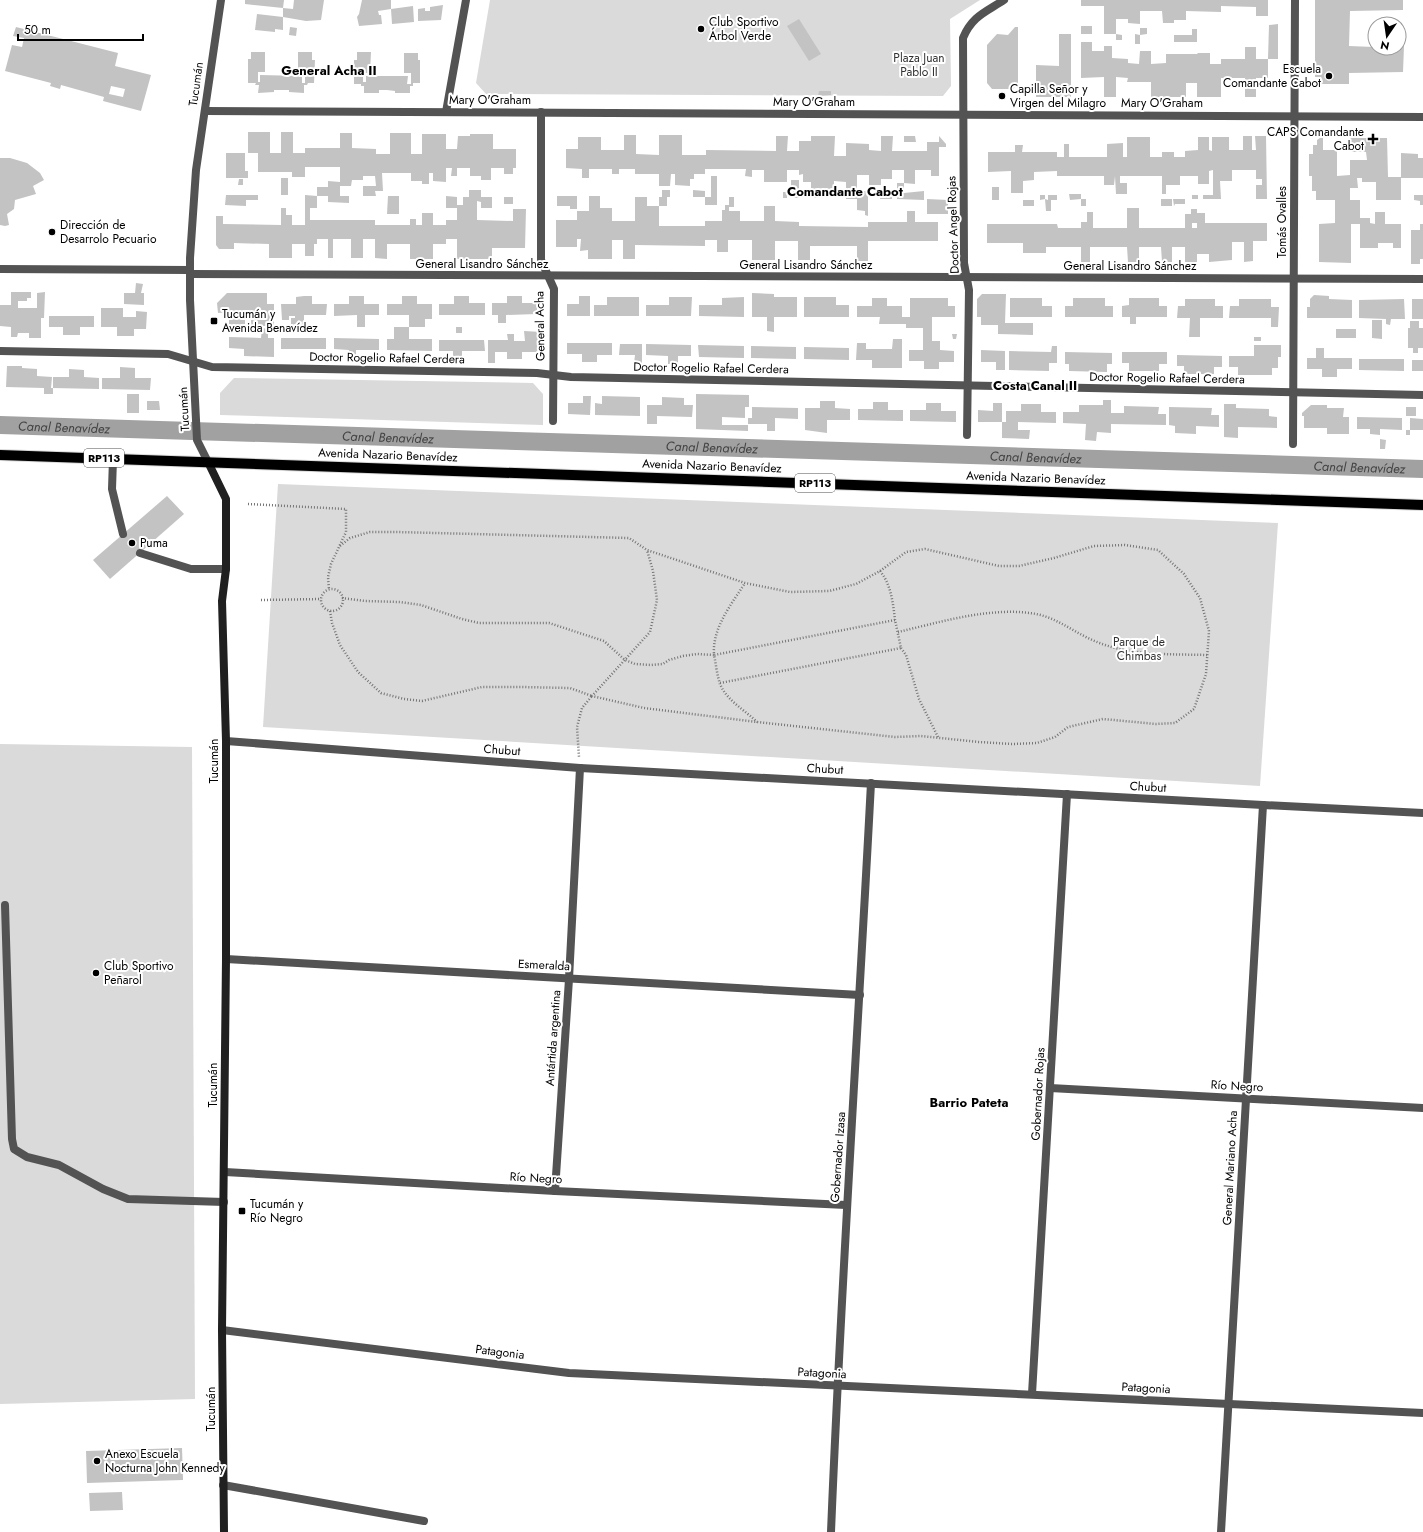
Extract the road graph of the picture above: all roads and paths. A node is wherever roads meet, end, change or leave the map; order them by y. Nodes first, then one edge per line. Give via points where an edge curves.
1 (221, 0) edge
2 (466, 0) edge
3 (1004, 0) edge
4 (1294, 0) edge
5 (205, 111) junction
6 (446, 112) junction
7 (541, 112) junction
8 (964, 115) junction
9 (1294, 116) junction
10 (1423, 117) edge
11 (0, 269) edge
12 (190, 272) junction
13 (548, 276) junction
14 (966, 278) junction
15 (1293, 279) junction
16 (1423, 280) edge
17 (0, 351) edge
18 (193, 362) junction
19 (553, 375) junction
20 (968, 385) junction
21 (1293, 392) junction
22 (1423, 395) edge
23 (553, 421) dead end
24 (967, 435) dead end
25 (1293, 444) dead end
26 (0, 455) edge
27 (113, 459) junction
28 (208, 462) junction
29 (248, 504) dead end
30 (1423, 505) edge
31 (124, 534) dead end
32 (340, 546) junction
33 (647, 550) junction
34 (140, 553) dead end
35 (226, 569) junction
36 (880, 570) junction
37 (745, 583) junction
38 (329, 590) junction
39 (342, 598) junction
40 (321, 599) junction
41 (261, 600) dead end
42 (330, 611) junction
43 (895, 620) junction
44 (898, 632) junction
45 (901, 648) junction
46 (714, 655) junction
47 (1208, 656) junction
48 (625, 660) junction
49 (720, 683) junction
50 (592, 696) junction
51 (757, 722) junction
52 (938, 738) junction
53 (226, 741) junction
54 (580, 768) junction
55 (872, 783) junction
56 (1067, 794) junction
57 (1263, 805) junction
58 (1423, 813) edge
59 (5, 905) dead end
60 (226, 959) junction
61 (569, 979) junction
62 (860, 995) junction
63 (1050, 1088) junction
64 (1246, 1098) junction
65 (1423, 1108) edge
66 (225, 1172) junction
67 (555, 1191) junction
68 (224, 1202) junction
69 (846, 1204) junction
70 (222, 1330) junction
71 (837, 1385) junction
72 (1032, 1394) junction
73 (1229, 1404) junction
74 (1423, 1413) edge
75 (223, 1485) junction
76 (424, 1521) dead end
77 (224, 1532) edge
78 (831, 1532) edge
79 (1221, 1532) edge

1 - 5 street, Tucumán
2 - 6 street
3 - 8 street, Doctor Angel Rojas via 974,19 963,38
4 - 9 street, Tomás Ovalles
5 - 6 street, Mary O'Graham
5 - 12 street, Tucumán via 193,201
6 - 7 street, Mary O'Graham
7 - 8 street, Mary O'Graham
7 - 13 street, General Acha via 540,260
8 - 9 street, Mary O'Graham
8 - 14 street, Doctor Angel Rojas
9 - 10 street, Mary O'Graham
9 - 15 street, Tomás Ovalles
11 - 12 street, General Lisandro Sánchez
12 - 13 street, General Lisandro Sánchez
12 - 18 street, Tucumán
13 - 14 street, General Lisandro Sánchez
13 - 19 street, General Acha via 554,288
14 - 15 street, General Lisandro Sánchez
14 - 20 street, Doctor Angel Rojas via 969,290
15 - 16 street, General Lisandro Sánchez
15 - 21 street, Tomás Ovalles
17 - 18 street, Doctor Rogelio Rafael Cerdera via 168,354
18 - 19 street, Doctor Rogelio Rafael Cerdera via 212,367
18 - 28 street, Tucumán via 197,440
19 - 20 street, Doctor Rogelio Rafael Cerdera
19 - 23 street, General Acha
20 - 21 street, Doctor Rogelio Rafael Cerdera
20 - 24 street, Doctor Angel Rojas
21 - 22 street, Doctor Rogelio Rafael Cerdera
21 - 25 street, Tomás Ovalles
26 - 27 main road, Avenida Nazario Benavídez / RP113
27 - 28 main road, Avenida Nazario Benavídez / RP113
27 - 31 street via 112,490
28 - 30 main road, Avenida Nazario Benavídez / RP113
28 - 35 main road, Tucumán via 226,499
29 - 32 path via 346,509 346,532
32 - 33 path via 350,538 370,532 397,532 629,538
32 - 38 path via 328,576
33 - 37 path
33 - 48 path via 657,600 650,632
34 - 35 street via 191,569
35 - 53 main road, Tucumán via 222,601
36 - 37 path via 856,584 829,591 790,592
36 - 43 path via 886,578
36 - 47 path via 906,552 925,548 999,566 1019,566 1094,546 1124,545 1158,550 1184,574 1200,598 1209,631
37 - 46 path via 720,626
38 - 39 path via 337,591
38 - 40 path
39 - 42 path via 341,606
39 - 48 path via 421,605 479,623 549,623 604,641
40 - 41 path
40 - 42 path via 323,607
42 - 50 path via 340,645 358,672 381,693 422,701 482,687 521,687 570,688
43 - 44 path
43 - 46 path
44 - 45 path
44 - 47 path via 949,620 1016,612 1037,614 1059,622 1097,642 1116,647 1138,652
45 - 49 path
45 - 52 path via 906,655 919,699
46 - 48 path via 683,656 651,666
46 - 49 path
47 - 52 path via 1206,674 1194,709 1175,723 1156,724 1103,719 1068,727 1055,736 1037,743 1005,744
48 - 50 path
49 - 51 path via 735,704
50 - 51 path via 644,708
50 - 54 path via 582,708 576,727
51 - 52 path via 895,737
53 - 54 street, Chubut
53 - 60 main road, Tucumán
54 - 55 street, Chubut
54 - 61 street, Antártida argentina
55 - 56 street, Chubut
55 - 62 street, Gobernador Izasa
56 - 57 street, Chubut
56 - 63 street, Gobernador Rojas
57 - 58 street, Chubut
57 - 64 street, General Mariano Acha
59 - 68 street via 14,1149 27,1157 59,1165 103,1189 128,1199
60 - 61 street, Esmeralda
60 - 66 main road, Tucumán
61 - 62 street, Esmeralda
61 - 67 street, Antártida argentina
62 - 69 street, Gobernador Izasa
63 - 64 street, Río Negro
63 - 72 street, Gobernador Rojas
64 - 65 street, Río Negro
64 - 73 street, General Mariano Acha
66 - 67 street, Río Negro
66 - 68 main road, Tucumán
67 - 69 street, Río Negro
68 - 70 main road, Tucumán
69 - 71 street, Gobernador Izasa
70 - 71 street, Patagonia via 569,1373
70 - 75 main road, Tucumán
71 - 72 street, Patagonia
71 - 78 street, Gobernador Izasa
72 - 73 street, Patagonia
73 - 74 street, Patagonia
73 - 79 street, General Mariano Acha
75 - 76 street
75 - 77 main road, Tucumán

